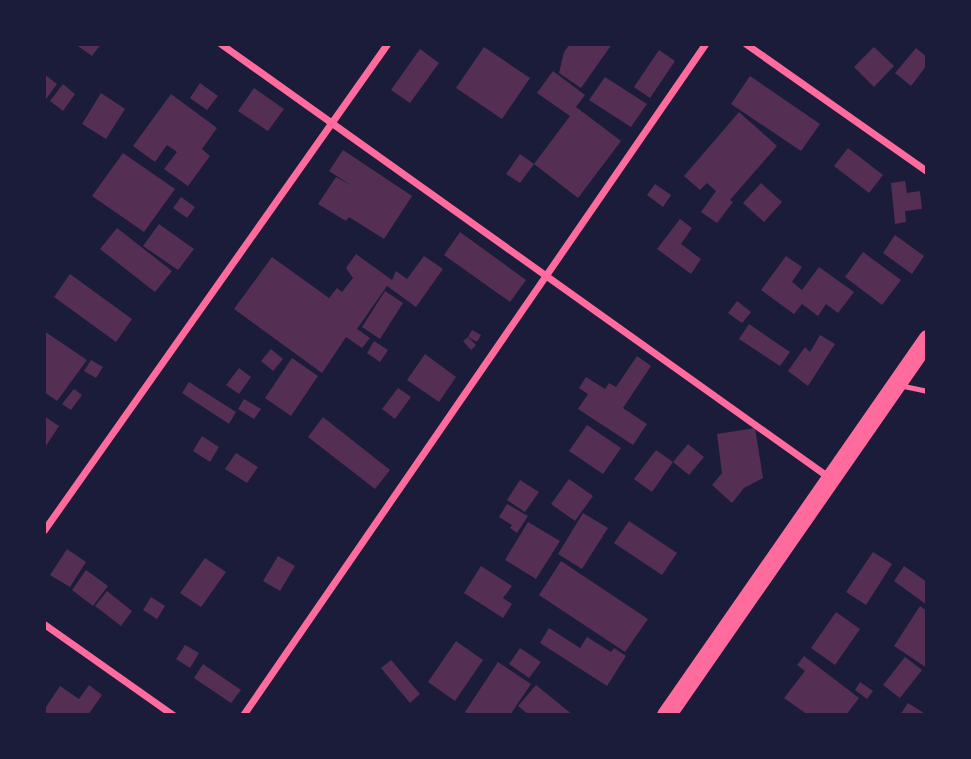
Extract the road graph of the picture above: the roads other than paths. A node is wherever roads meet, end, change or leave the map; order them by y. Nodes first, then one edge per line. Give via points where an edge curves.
1 (221, 44) edge
2 (387, 44) edge
3 (705, 44) edge
4 (746, 44) edge
5 (331, 122) junction
6 (927, 171) edge
7 (546, 276) junction
8 (927, 339) edge
9 (896, 384) junction
10 (927, 391) edge
11 (831, 479) junction
12 (44, 530) edge
13 (44, 624) edge
14 (173, 715) edge
15 (243, 715) edge
16 (666, 715) edge

1 - 5 street
2 - 5 street
3 - 7 street
4 - 6 street
5 - 7 street
5 - 12 street
7 - 11 street
7 - 15 street
8 - 9 highway
9 - 10 lane
9 - 11 highway
11 - 16 highway
13 - 14 street

